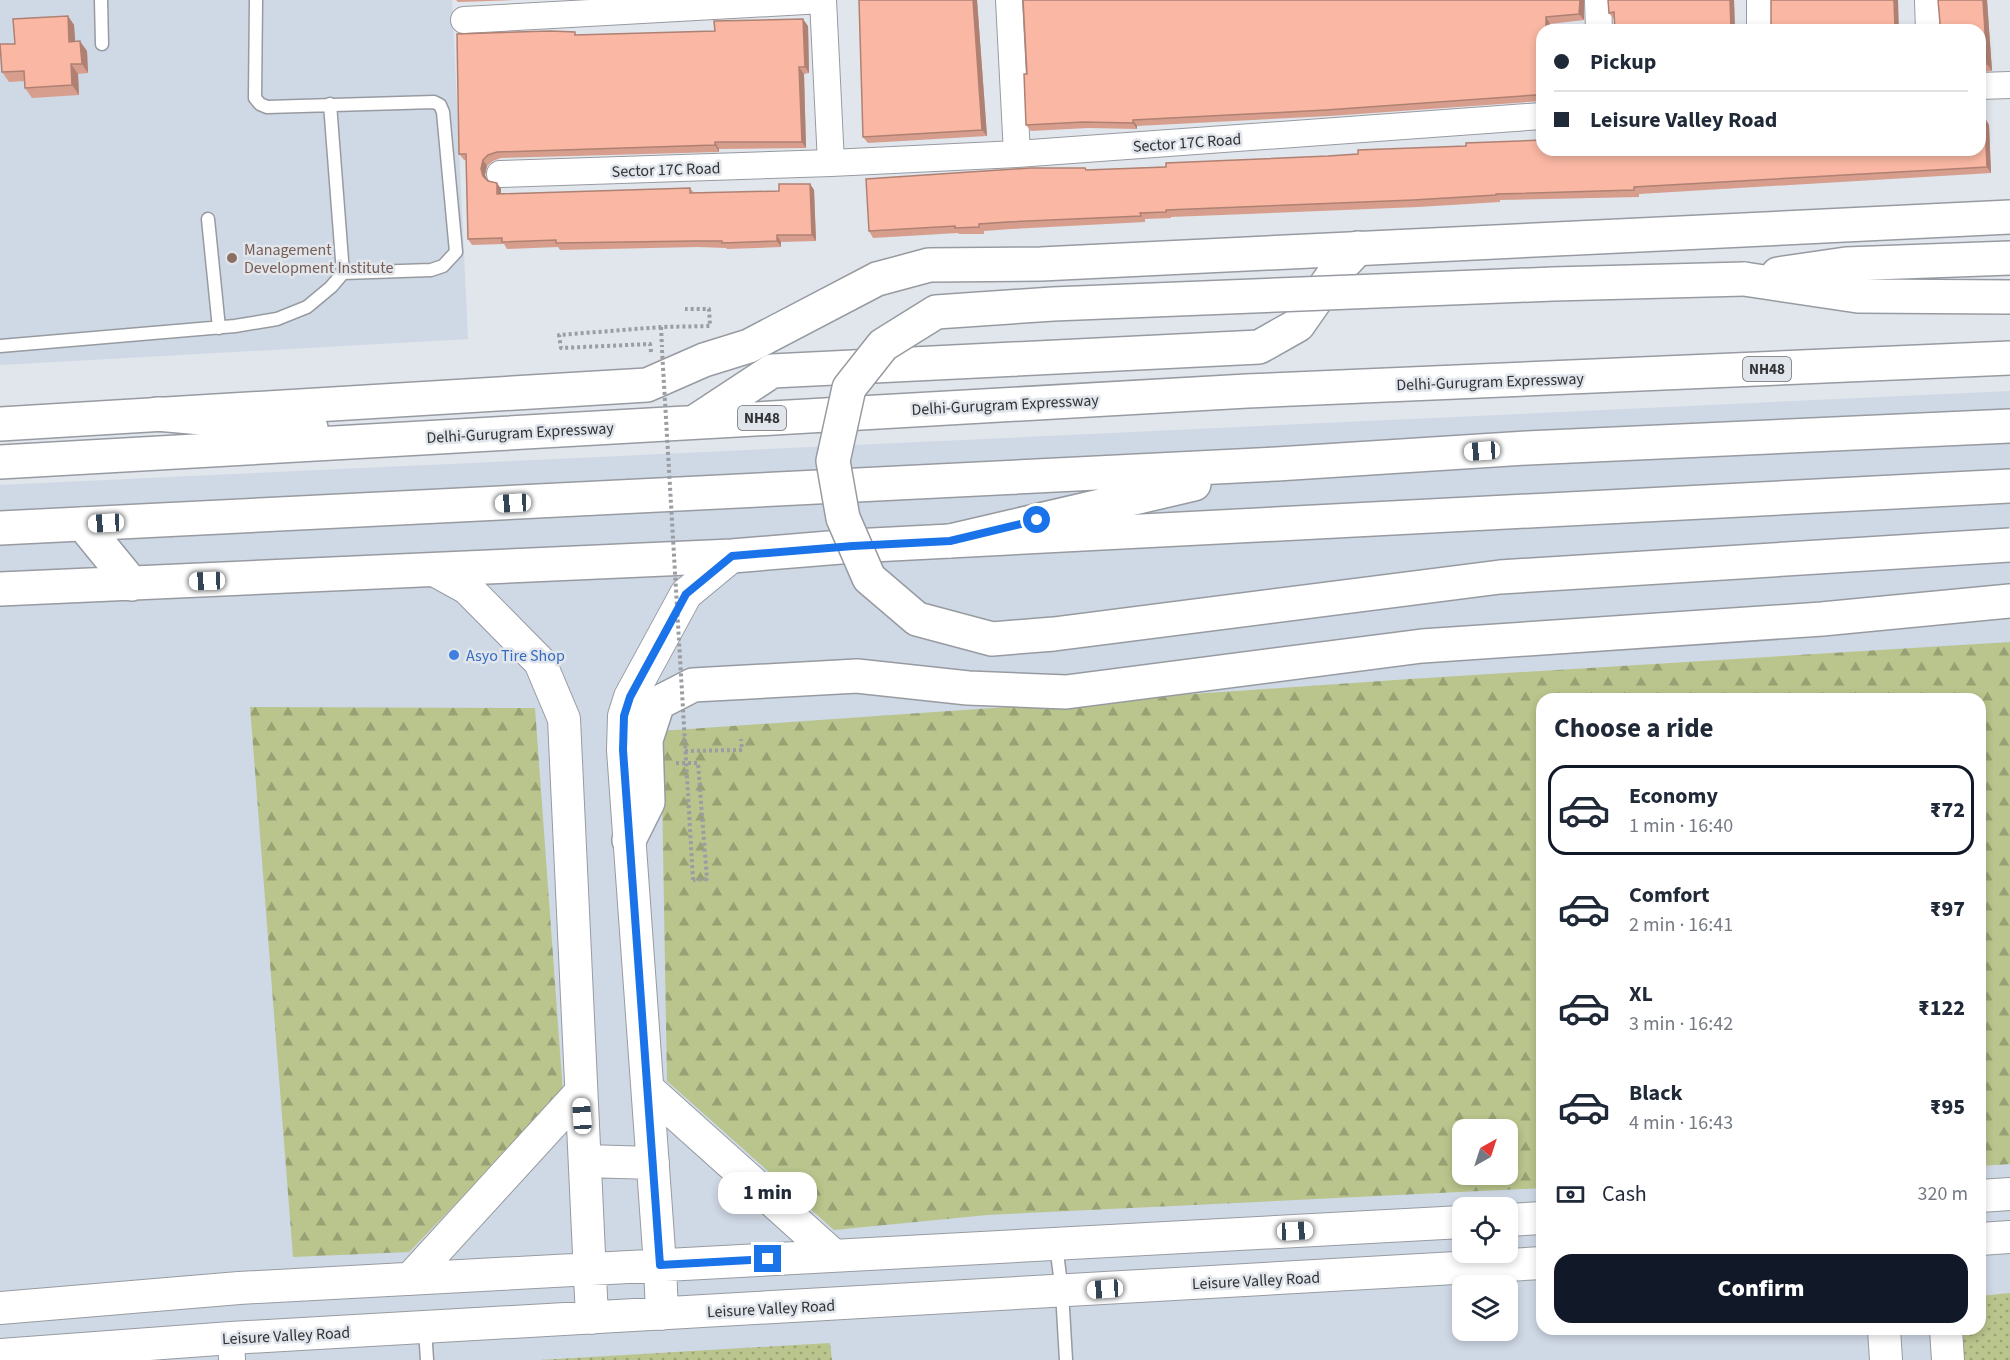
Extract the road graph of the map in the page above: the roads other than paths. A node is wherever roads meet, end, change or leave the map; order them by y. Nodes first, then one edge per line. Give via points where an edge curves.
1 (101, 0) edge
2 (256, 0) edge
3 (823, 0) edge
4 (1009, 0) edge
5 (1598, 0) edge
6 (1760, 0) edge
7 (1928, 0) edge
8 (464, 20) dead end
9 (1599, 24) edge
10 (1760, 24) edge
11 (1929, 24) edge
12 (102, 44) dead end
13 (2010, 85) edge
14 (1986, 86) edge
15 (330, 104) junction
16 (1536, 116) edge
17 (1017, 154) junction
18 (831, 163) junction
19 (500, 174) dead end
20 (2010, 217) edge
21 (208, 219) dead end
22 (1358, 248) junction
23 (2010, 258) edge
24 (343, 273) junction
25 (1744, 279) junction
26 (2010, 297) edge
27 (219, 328) junction
28 (0, 346) edge
29 (2010, 358) edge
30 (157, 414) junction
31 (694, 422) junction
32 (0, 424) edge
33 (2010, 426) edge
34 (422, 438) junction
35 (0, 462) edge
36 (1277, 464) junction
37 (2010, 486) edge
38 (83, 524) junction
39 (2, 530) edge
40 (950, 541) junction
41 (2010, 545) edge
42 (732, 556) junction
43 (436, 571) junction
44 (132, 584) junction
45 (0, 589) edge
46 (2010, 601) edge
47 (629, 840) junction
48 (648, 1089) junction
49 (580, 1094) junction
50 (585, 1161) junction
51 (653, 1163) junction
52 (2010, 1194) edge
53 (1986, 1196) edge
54 (1536, 1218) edge
55 (1518, 1219) edge
56 (1452, 1223) edge
57 (2010, 1237) edge
58 (1986, 1239) edge
59 (1055, 1244) junction
60 (832, 1255) junction
61 (1536, 1263) edge
62 (660, 1265) junction
63 (591, 1269) junction
64 (410, 1279) junction
65 (1062, 1292) junction
66 (0, 1308) edge
67 (662, 1314) junction
68 (592, 1318) junction
69 (425, 1327) junction
70 (1884, 1335) edge
71 (1946, 1335) edge
72 (232, 1349) edge
73 (0, 1354) edge
74 (427, 1360) edge
75 (1066, 1360) edge
76 (1886, 1360) edge
77 (1948, 1360) edge

1 - 12 lane
2 - 15 lane via 255,98 267,107
3 - 8 street
3 - 18 street
4 - 17 street
5 - 9 street
6 - 10 street
7 - 11 street
13 - 14 street
15 - 24 lane
15 - 24 lane via 440,105 456,252 443,266 431,270
16 - 17 street, Sector 17C Road
17 - 18 street, Sector 17C Road
18 - 19 street, Sector 17C Road
20 - 22 main road
21 - 27 lane
22 - 30 main road via 929,265 877,279 749,346 647,385
22 - 31 main road via 1333,275 1298,325 1259,347 772,371
23 - 25 main road via 1846,264
24 - 27 lane via 307,307 277,319
25 - 26 main road via 1858,297
25 - 41 main road, bridge via 1053,304 936,312 884,345 849,388 833,461 843,518 869,578 917,620 992,639 1500,577
27 - 28 lane
29 - 31 main road, Delhi-Gurugram Expressway / NH48 via 1235,391
30 - 32 main road
30 - 34 main road
31 - 34 main road, Delhi-Gurugram Expressway / NH48
33 - 36 main road via 1527,448
34 - 35 main road, Delhi-Gurugram Expressway / NH48
36 - 38 main road
36 - 40 main road
37 - 40 main road
38 - 39 main road
38 - 44 main road
40 - 42 main road
42 - 43 main road
42 - 47 street via 686,594 630,697 624,716 623,750
43 - 44 main road
43 - 49 street via 467,588 540,662 564,719
44 - 45 main road
46 - 47 main road via 1822,619 1422,646 1066,692 968,688 857,676 693,685 658,703 646,740 648,802
47 - 48 street
48 - 51 street
48 - 60 street
49 - 50 street
49 - 64 street
50 - 51 street
50 - 63 street
51 - 62 street
52 - 53 street
54 - 55 street
56 - 59 street
57 - 58 street
59 - 60 street
59 - 65 lane
60 - 62 street
61 - 65 street, Leisure Valley Road
62 - 63 street
62 - 67 street
63 - 64 street
63 - 68 street
64 - 66 street via 239,1288
65 - 67 street, Leisure Valley Road
65 - 75 lane
67 - 68 street, Leisure Valley Road
68 - 69 street, Leisure Valley Road
69 - 72 street, Leisure Valley Road
69 - 74 lane
70 - 76 street
71 - 77 street
72 - 73 street, Leisure Valley Road

